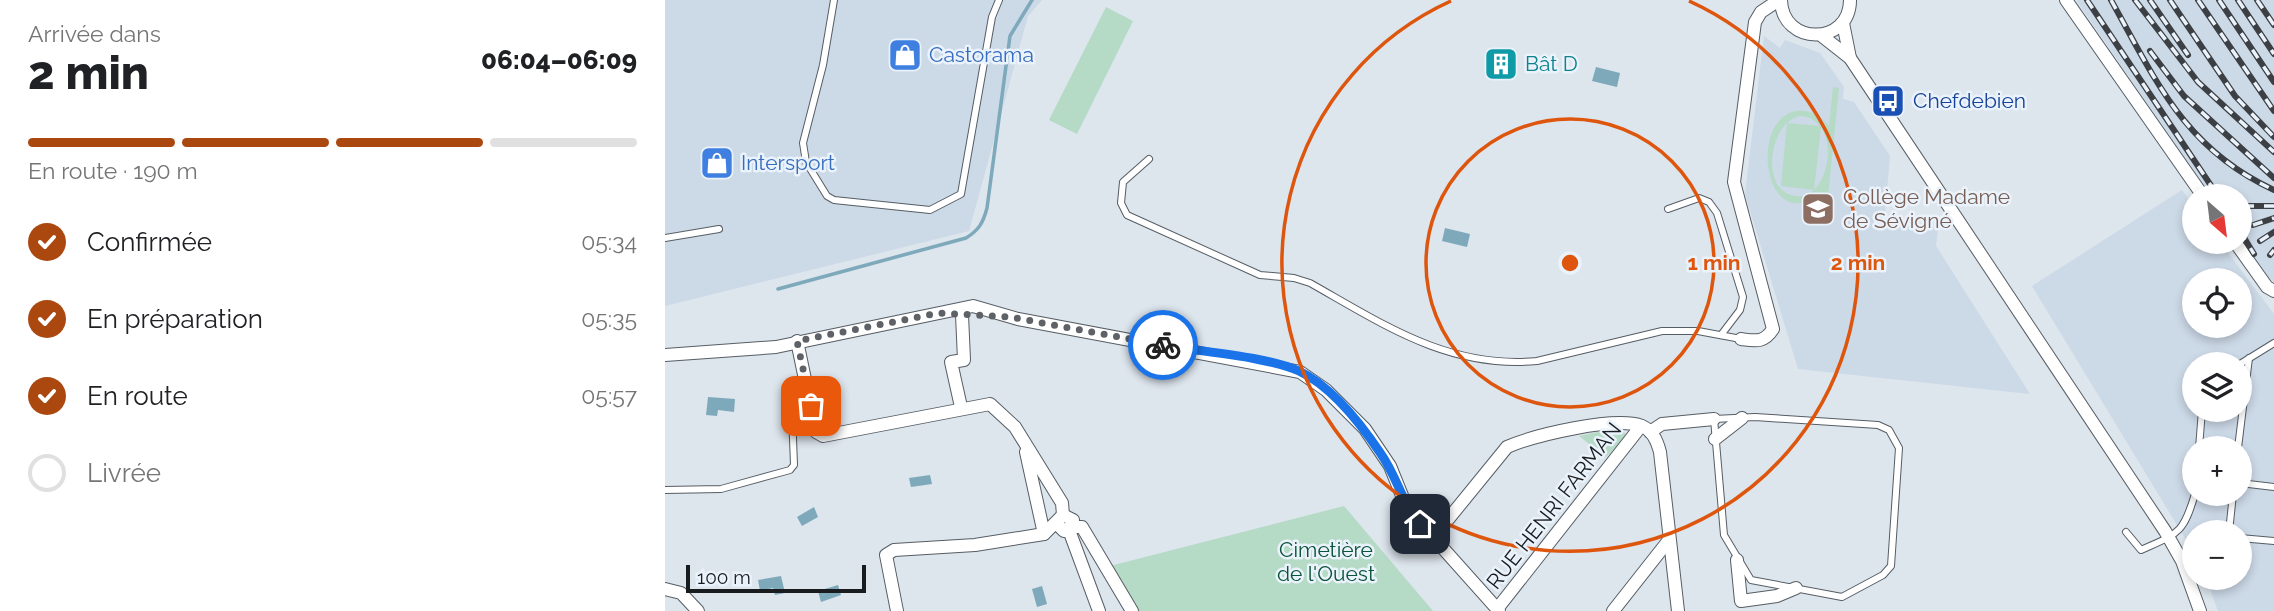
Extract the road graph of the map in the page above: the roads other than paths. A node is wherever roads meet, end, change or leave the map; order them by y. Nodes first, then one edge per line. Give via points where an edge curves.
1 (834, 0) edge
2 (999, 0) edge
3 (1850, 0) edge
4 (2066, 0) edge
5 (1777, 3) edge
6 (1843, 23) junction
7 (1822, 36) junction
8 (1850, 58) junction
9 (1149, 159) dead end
10 (2195, 184) edge
11 (1668, 209) dead end
12 (719, 229) dead end
13 (665, 238) edge
14 (2244, 254) edge
15 (2274, 291) edge
16 (939, 313) junction
17 (962, 315) junction
18 (1010, 317) junction
19 (1721, 335) junction
20 (1741, 339) joint
21 (797, 341) junction
22 (2274, 343) edge
23 (668, 352) edge
24 (2252, 356) edge
25 (961, 407) junction
26 (792, 412) dead end
27 (1742, 418) junction
28 (1714, 419) junction
29 (1646, 429) junction
30 (1716, 439) junction
31 (1024, 445) junction
32 (2252, 484) edge
33 (2274, 487) edge
34 (665, 490) edge
35 (2191, 506) edge
36 (1060, 519) junction
37 (1071, 528) junction
38 (2126, 532) dead end
39 (1044, 534) junction
40 (2169, 538) junction
41 (1432, 539) junction
42 (2252, 539) edge
43 (1669, 540) junction
44 (2274, 541) edge
45 (1737, 560) junction
46 (1796, 588) junction
47 (665, 589) edge
48 (1498, 610) edge
49 (698, 611) edge
50 (897, 611) edge
51 (1100, 611) edge
52 (1132, 611) edge
53 (1613, 611) edge
54 (1678, 611) edge
55 (2200, 611) edge

1 - 2 lane via 803,144 806,162 834,200 930,210 961,194 992,17
3 - 6 street
4 - 10 street
5 - 7 street via 1799,32
5 - 20 street via 1761,12 1755,22 1734,182 1773,329 1760,341
6 - 7 street
6 - 8 street
7 - 8 street
8 - 40 street
9 - 19 lane via 1123,182 1121,203 1127,215 1260,275 1310,283 1425,346 1516,363 1662,331
11 - 19 lane via 1699,198 1717,213 1743,298 1740,310
12 - 13 lane
14 - 15 street
16 - 17 street
16 - 18 street via 973,306
16 - 21 street
17 - 18 street
17 - 25 street via 964,360 951,362
18 - 41 street via 1300,372 1326,390 1365,429 1390,466 1407,508
19 - 20 lane
21 - 23 street via 776,347
21 - 25 street via 816,432 823,436
22 - 24 lane
25 - 31 street via 990,404 1015,427
26 - 34 lane via 790,470 721,489
27 - 28 lane
27 - 30 street
27 - 46 lane via 1878,425 1889,430 1899,448 1891,566 1842,597
28 - 29 street
28 - 30 lane
29 - 41 street via 1621,424 1593,427 1507,447
29 - 43 street via 1660,452
29 - 48 street, RUE HENRI FARMAN
30 - 45 lane via 1724,535
31 - 36 street via 1062,503
31 - 39 street
32 - 33 lane
35 - 40 lane via 2186,523
36 - 37 street via 1073,520
36 - 39 street
37 - 51 street
37 - 52 street via 1082,527
38 - 40 lane via 2141,550
39 - 50 street via 975,545 894,550 886,555
40 - 55 street
41 - 48 street
42 - 44 lane
43 - 53 street
43 - 54 street
45 - 46 lane via 1751,580
45 - 46 street via 1741,601
47 - 49 street via 681,593

